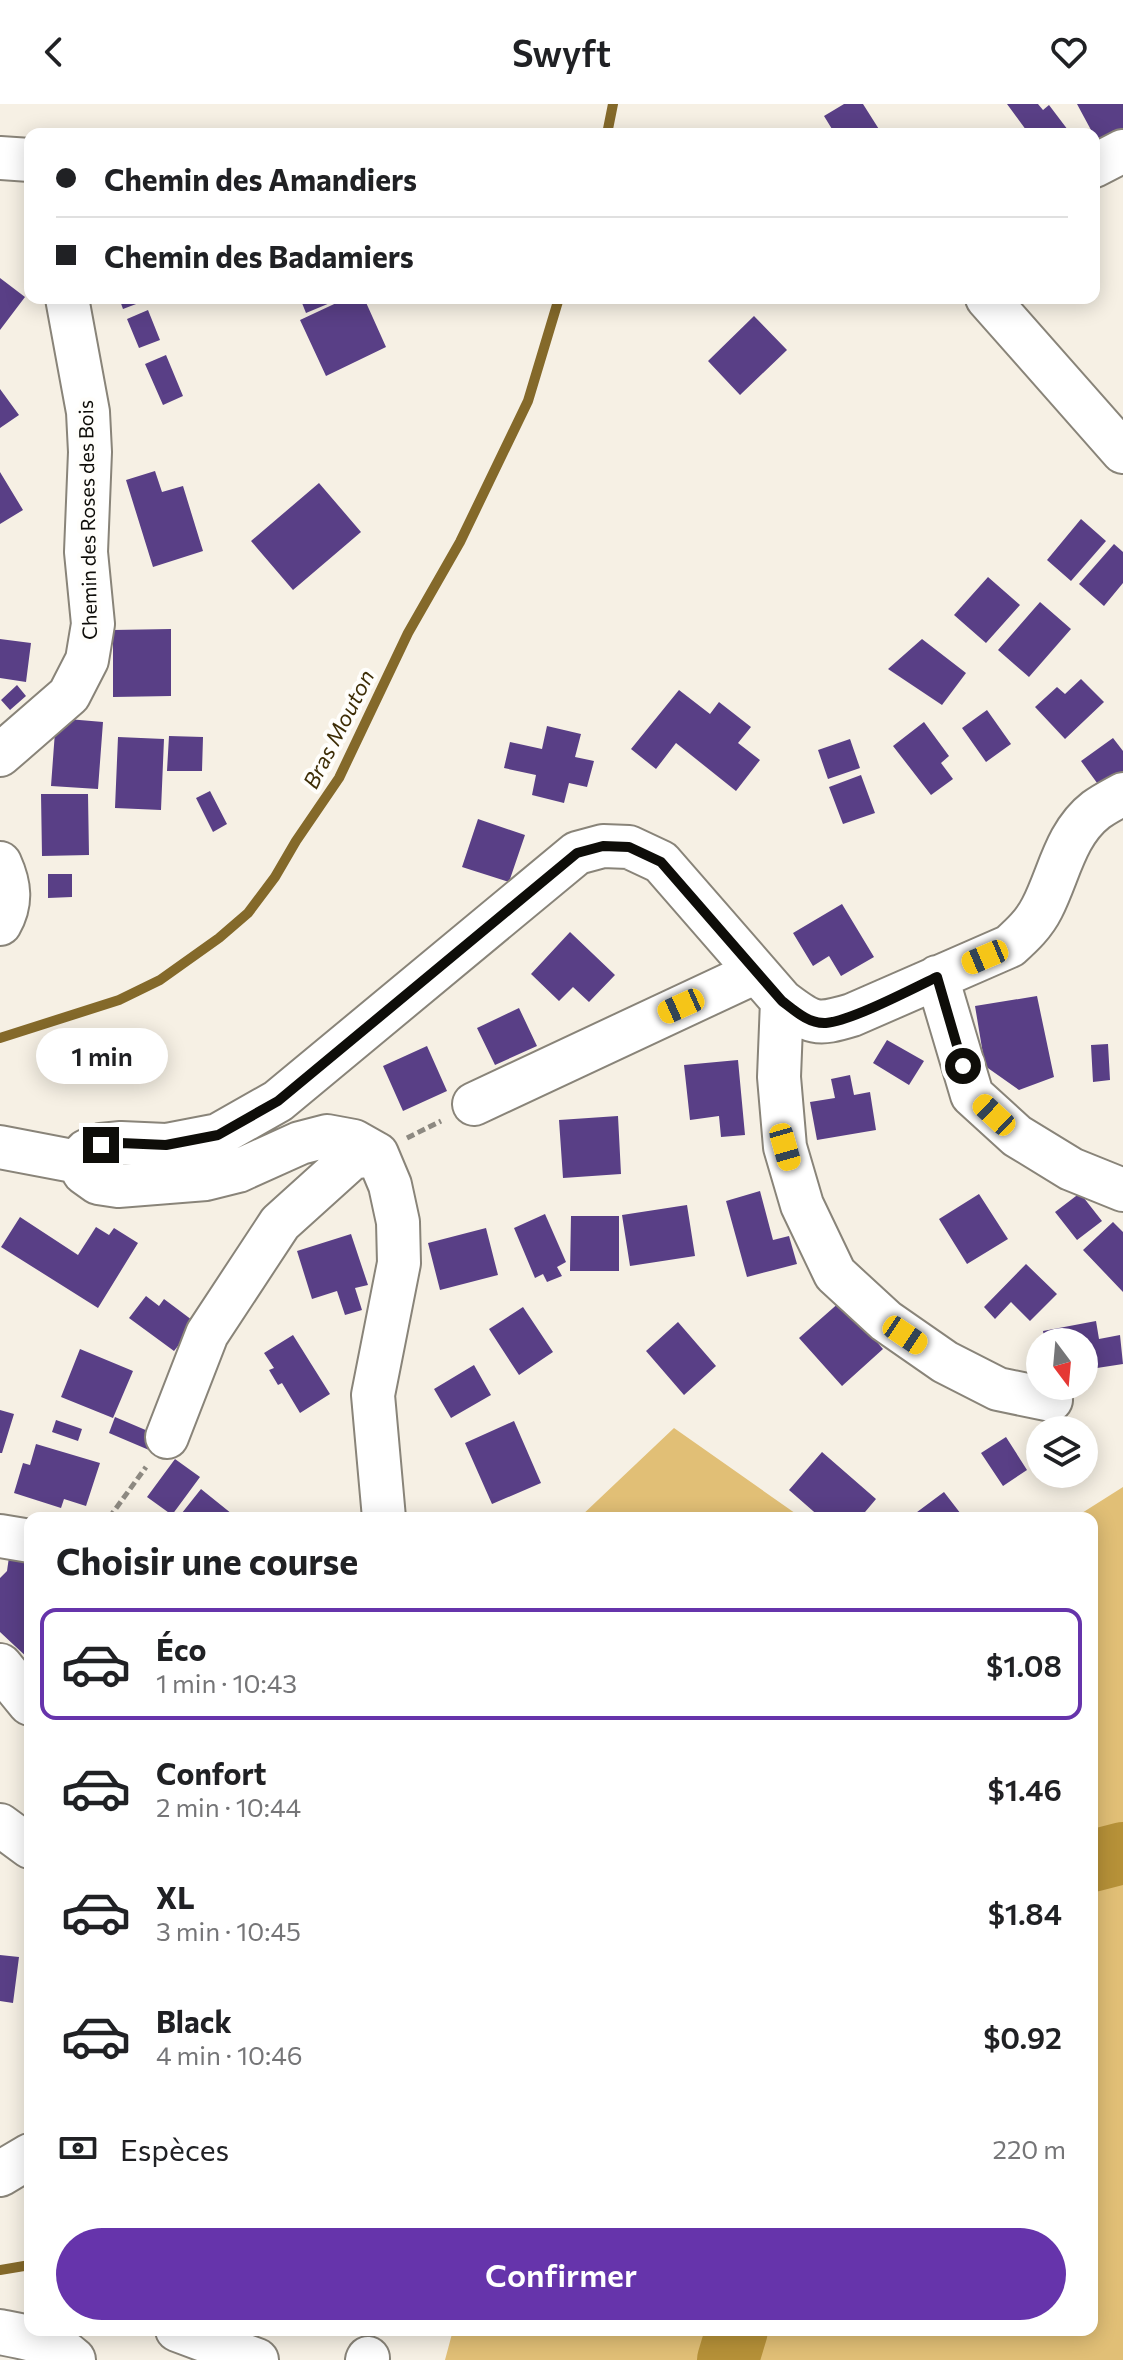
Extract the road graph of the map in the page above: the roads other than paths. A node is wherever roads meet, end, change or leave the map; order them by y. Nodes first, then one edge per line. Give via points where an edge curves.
1 (1123, 151) edge
2 (0, 158) edge
3 (24, 160) edge
4 (1100, 163) edge
5 (68, 304) edge
6 (996, 304) edge
7 (1123, 452) edge
8 (0, 755) edge
9 (1123, 794) edge
10 (0, 863) edge
11 (0, 924) edge
12 (937, 977) junction
13 (769, 987) junction
14 (474, 1104) road end
15 (0, 1147) edge
16 (377, 1154) junction
17 (78, 1162) junction
18 (1123, 1190) edge
19 (1026, 1395) edge
20 (167, 1437) road end
21 (383, 1512) edge
22 (0, 1536) edge
23 (24, 1540) edge
24 (0, 1666) edge
25 (24, 1696) edge
26 (0, 1825) edge
27 (24, 1843) edge
28 (24, 2160) edge
29 (0, 2174) edge
30 (30, 2336) edge
31 (194, 2336) edge
32 (73, 2360) edge
33 (257, 2360) edge

1 - 4 street
2 - 3 street
5 - 8 street, Chemin des Roses des Bois via 88,412 86,552 93,624 87,660 69,695
6 - 7 street
9 - 12 street via 1094,811 1075,833 1028,930 1010,946
10 - 11 street via 10,892
12 - 13 street via 825,1023 804,1018
12 - 18 street via 972,1095 1017,1136 1071,1169
13 - 14 street
13 - 17 street via 661,862 629,847 603,846 577,853 278,1101 218,1135 166,1145 101,1145 86,1151
13 - 19 street via 785,1147 802,1205 835,1274 886,1321 945,1362 998,1389
15 - 17 street
16 - 17 street via 354,1141 327,1136 206,1179 118,1186 98,1183
16 - 20 street via 352,1158 280,1223 207,1334
16 - 21 street via 398,1222 399,1263 373,1395
22 - 23 street
24 - 25 main road
26 - 27 street
28 - 29 main road
30 - 32 main road
31 - 33 street

